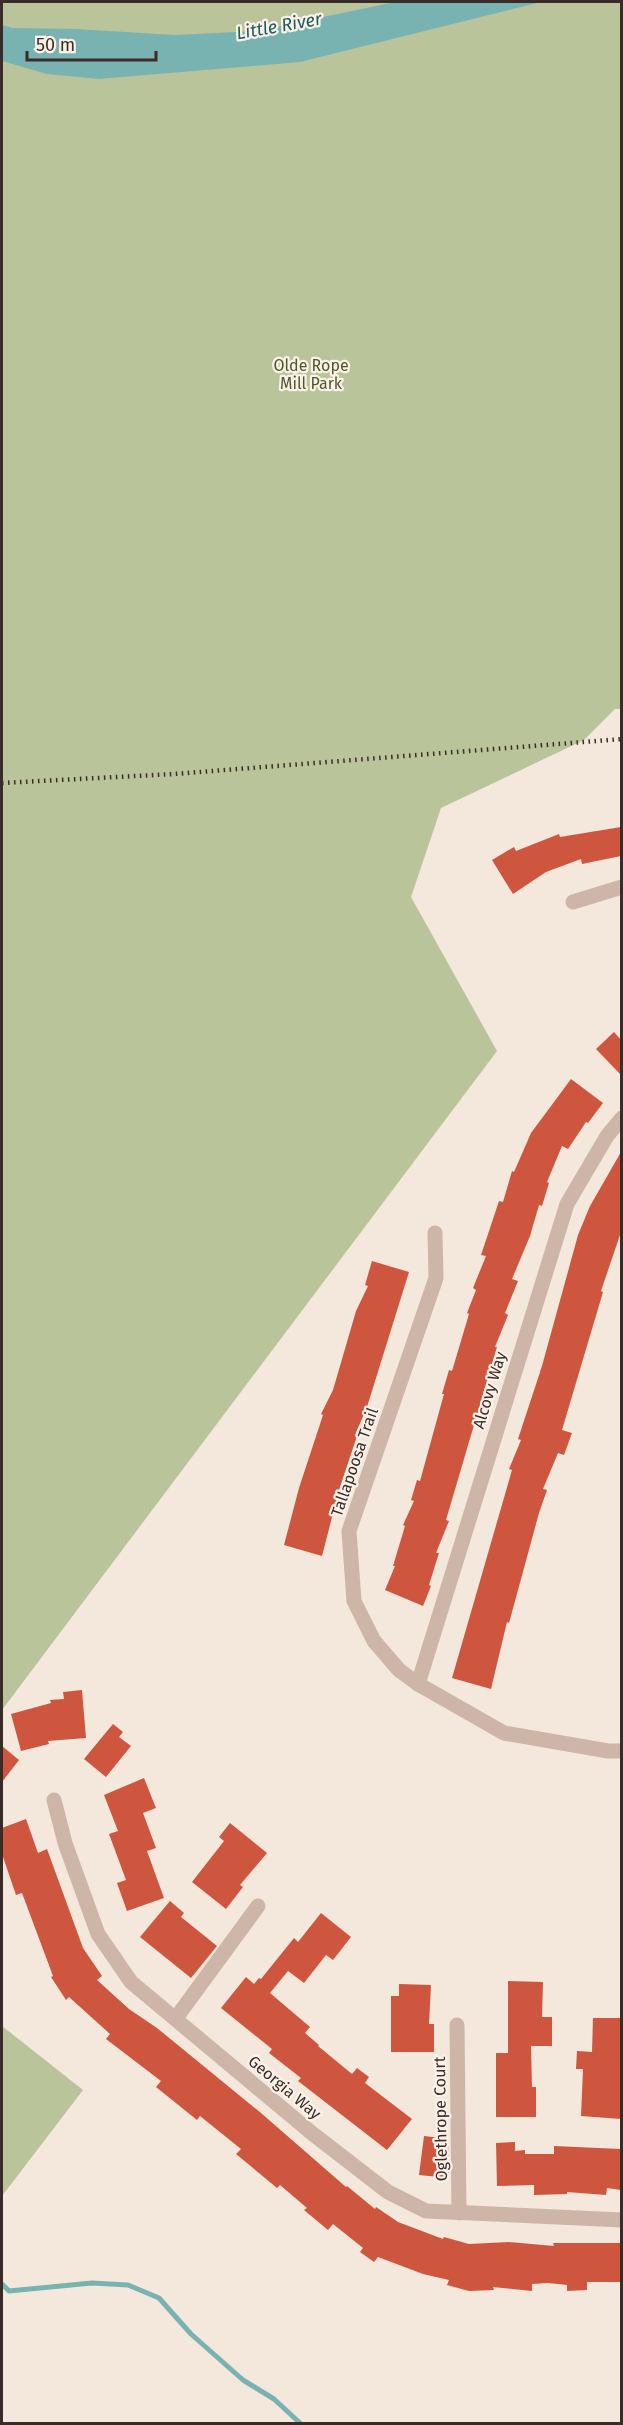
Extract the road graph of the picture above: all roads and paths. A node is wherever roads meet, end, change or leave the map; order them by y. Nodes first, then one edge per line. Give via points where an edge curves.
1 (621, 887) edge
2 (573, 902) dead end
3 (621, 1119) edge
4 (435, 1233) dead end
5 (418, 1684) junction
6 (621, 1751) edge
7 (54, 1800) dead end
8 (258, 1906) dead end
9 (176, 2018) junction
10 (458, 2025) dead end
11 (459, 2213) junction
12 (621, 2220) edge

1 - 2 street
3 - 5 street, Alcovy Way via 567,1204
4 - 5 street, Tallapoosa Trail via 436,1278 349,1531 354,1601 374,1641 399,1670
5 - 6 street, Tallapoosa Trail via 504,1733
7 - 9 street, Georgia Way via 98,1934 131,1982
8 - 9 street
9 - 11 street, Georgia Way via 388,2192 426,2211
10 - 11 street, Oglethrope Court
11 - 12 street, Georgia Way

